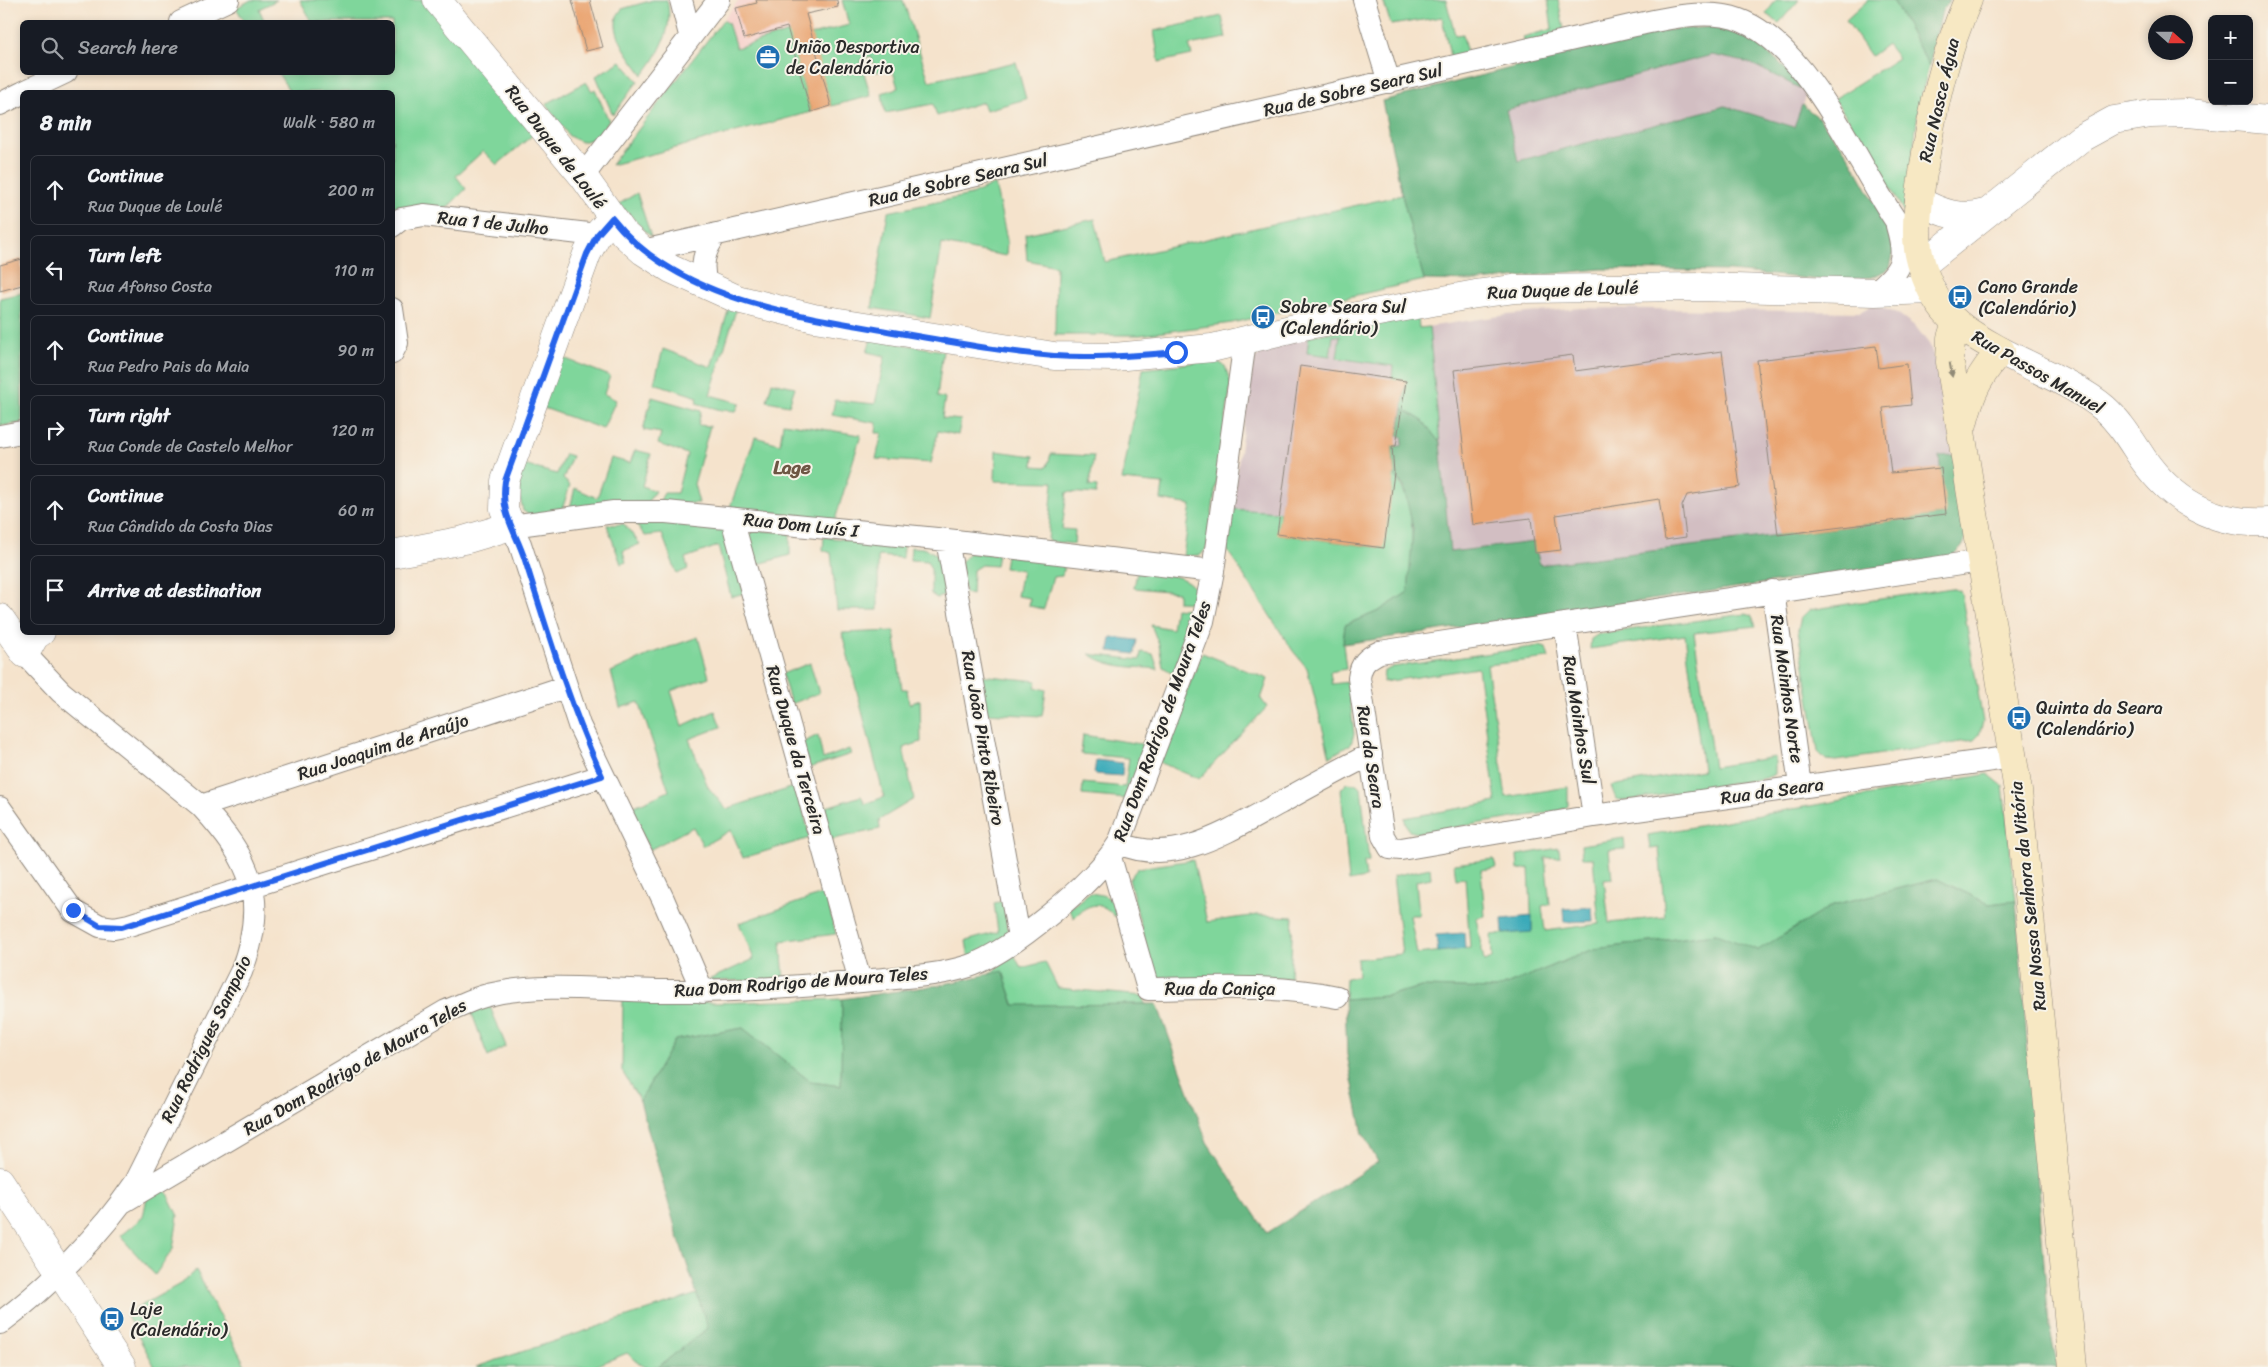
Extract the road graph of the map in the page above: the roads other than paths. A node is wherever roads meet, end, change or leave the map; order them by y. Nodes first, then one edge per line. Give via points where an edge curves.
1 (228, 0) edge
2 (437, 0) edge
3 (681, 0) edge
4 (719, 0) edge
5 (1364, 0) edge
6 (1968, 0) edge
7 (186, 20) edge
8 (690, 35) junction
9 (60, 75) edge
10 (1389, 82) junction
11 (30, 90) edge
12 (20, 95) edge
13 (0, 104) edge
14 (2268, 120) edge
15 (583, 176) junction
16 (1919, 202) junction
17 (1985, 213) junction
18 (1895, 220) junction
19 (395, 224) edge
20 (604, 227) junction
21 (716, 234) junction
22 (642, 251) junction
23 (1920, 258) junction
24 (706, 286) junction
25 (1932, 290) junction
26 (1875, 292) junction
27 (1956, 322) junction
28 (395, 326) edge
29 (1245, 341) junction
30 (395, 348) edge
31 (2001, 351) junction
32 (1962, 428) junction
33 (20, 432) edge
34 (0, 436) edge
35 (732, 519) junction
36 (2268, 522) edge
37 (511, 526) junction
38 (948, 540) junction
39 (395, 553) edge
40 (1980, 561) junction
41 (1213, 571) junction
42 (1774, 591) junction
43 (0, 618) edge
44 (1565, 624) junction
45 (36, 635) edge
46 (26, 654) junction
47 (565, 688) junction
48 (1371, 754) junction
49 (2013, 757) junction
50 (602, 776) junction
51 (1800, 786) junction
52 (201, 806) junction
53 (0, 808) edge
54 (1594, 816) junction
55 (1115, 850) junction
56 (1144, 850) junction
57 (1117, 881) junction
58 (252, 886) junction
59 (1019, 937) junction
60 (860, 981) junction
61 (703, 992) junction
62 (1337, 997) dead end
63 (0, 1181) edge
64 (121, 1203) junction
65 (60, 1270) junction
66 (0, 1323) edge
67 (122, 1367) edge
68 (2073, 1367) edge

1 - 7 street
2 - 15 street, Rua Duque de Loulé
3 - 8 street
4 - 8 street
5 - 10 street
6 - 16 main road, Rua Nasce Água via 1940,78
8 - 15 street
9 - 11 street
10 - 18 street, Rua de Sobre Seara Sul via 1677,16 1726,16 1762,32 1804,74 1837,122
10 - 21 street, Rua de Sobre Seara Sul
12 - 13 street
14 - 17 street via 2187,113 2114,120 2081,138
15 - 20 street, Rua Duque de Loulé
16 - 17 street via 1955,216
16 - 23 main road, Rua Passos Manuel
17 - 23 street
18 - 23 street, Rua de Sobre Seara Sul
18 - 26 street, Rua de Sobre Seara Sul via 1902,262 1892,278
19 - 20 street, Rua 1 de Julho via 401,219 424,215
20 - 22 street, Rua Duque de Loulé via 624,234
20 - 37 street via 587,254 505,481 504,509
21 - 22 street, Rua de Sobre Seara Sul
21 - 24 street via 702,260
22 - 24 street, Rua Duque de Loulé
23 - 25 main road, Rua Passos Manuel
24 - 29 street, Rua Duque de Loulé via 746,301 814,318 1054,356 1114,357 1167,353
25 - 26 street, Rua Duque de Loulé
25 - 27 main road, Rua Passos Manuel
26 - 29 street, Rua Duque de Loulé via 1701,287 1514,289 1303,326
27 - 31 main road, Rua Passos Manuel
27 -> 32 main road, Rua Nossa Senhora da Vitória via 1951,338 1950,362
28 - 30 street via 398,343
29 - 41 street, Rua Dom Rodrigo de Moura Teles
31 - 32 main road, Rua Nossa Senhora da Vitória via 1976,382
31 - 36 street, Rua Passos Manuel via 2102,406 2179,499 2228,521
32 - 40 main road, Rua Nossa Senhora da Vitória
33 - 34 street
35 - 37 street, Rua Dom Luís I via 632,512
35 - 38 street, Rua Dom Luís I
35 - 60 street, Rua Duque da Terceira
37 - 39 street, Rua Dom Luís I via 464,540
37 - 47 street via 520,544
38 - 41 street, Rua Dom Luís I
38 - 59 street, Rua João Pinto Ribeiro
40 - 42 street, Rua da Seara
40 - 49 main road, Rua Nossa Senhora da Vitória
41 - 55 street, Rua Dom Rodrigo de Moura Teles via 1203,621
42 - 44 street, Rua da Seara
42 - 51 street, Rua Moinhos Norte
43 - 46 street, Rua Rodrigues Sampaio
44 - 48 street, Rua da Seara via 1380,652 1364,661 1359,678
44 - 54 street, Rua Moinhos Sul
45 - 46 street
46 - 52 street, Rua Rodrigues Sampaio via 61,692
47 - 50 street
47 - 52 street, Rua Joaquim de Araújo
48 - 54 street, Rua da Seara via 1383,836 1390,848
48 - 56 street via 1212,838 1174,850
49 - 51 street, Rua da Seara
49 - 68 main road, Rua Nossa Senhora da Vitória
50 - 58 street
50 - 61 street via 647,864
51 - 54 street, Rua da Seara
52 - 58 street, Rua Rodrigues Sampaio via 232,844
53 - 58 street via 73,910 100,926 122,927
55 - 56 street
55 - 57 street, Rua da Caniça
55 - 59 street, Rua Dom Rodrigo de Moura Teles via 1086,883
56 - 57 street via 1126,863
57 - 62 street, Rua da Caniça via 1148,989 1261,987
58 - 64 street, Rua Rodrigues Sampaio via 255,908 253,933 241,972 148,1160
59 - 60 street, Rua Dom Rodrigo de Moura Teles via 970,966 942,973
60 - 61 street, Rua Dom Rodrigo de Moura Teles
61 - 64 street, Rua Dom Rodrigo de Moura Teles via 556,989 487,995 446,1011
63 - 65 street
64 - 65 street, Rua Rodrigues Sampaio
65 - 66 street, Rua Rodrigues Sampaio
65 - 67 street

